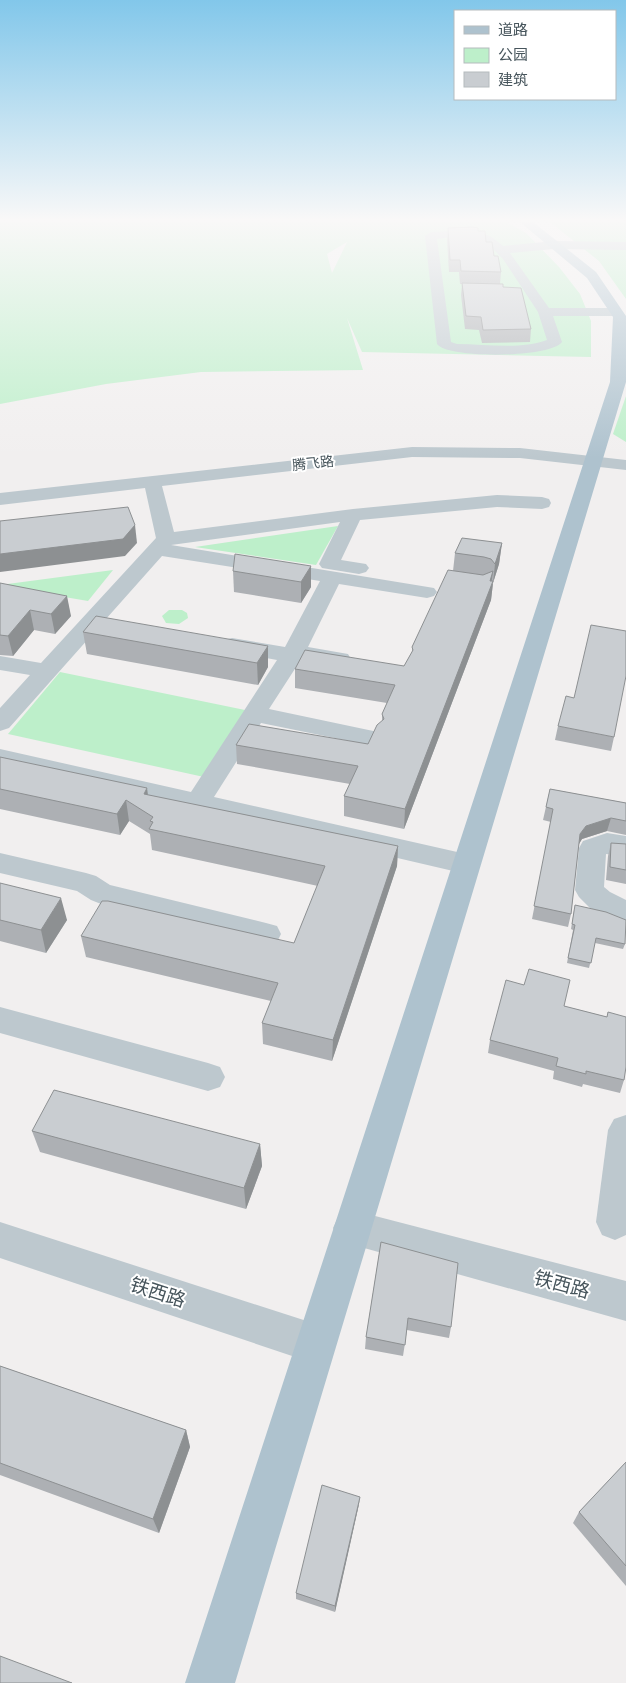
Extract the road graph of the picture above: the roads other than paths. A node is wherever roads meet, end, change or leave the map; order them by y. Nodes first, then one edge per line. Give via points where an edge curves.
1 (442, 301) edge
2 (537, 301) edge
3 (611, 301) edge
4 (619, 311) edge
5 (545, 312) junction
6 (592, 461) junction
7 (626, 465) edge
8 (152, 481) junction
9 (0, 499) edge
10 (542, 502) dead end
11 (353, 515) junction
12 (162, 544) junction
13 (332, 577) junction
14 (210, 641) edge
15 (293, 654) junction
16 (0, 663) edge
17 (362, 663) edge
18 (47, 671) junction
19 (254, 714) junction
20 (0, 724) edge
21 (370, 736) edge
22 (0, 757) edge
23 (198, 802) junction
24 (626, 846) edge
25 (0, 863) edge
26 (466, 864) junction
27 (626, 913) edge
28 (266, 934) dead end
29 (0, 1020) edge
30 (208, 1077) dead end
31 (626, 1130) edge
32 (623, 1174) edge
33 (615, 1222) dead end
34 (352, 1228) junction
35 (0, 1240) edge
36 (626, 1301) edge
37 (316, 1344) junction
38 (210, 1683) edge

1 - 5 street via 444,344 455,348 545,348 555,342
2 - 5 street
3 - 4 main road
4 - 5 street
4 - 6 main road via 618,382
6 - 7 street, 腾飞路
6 - 8 street, 腾飞路 via 520,453 412,452
6 - 26 main road
8 - 9 street, 腾飞路
8 - 12 street
10 - 11 street via 497,501
11 - 12 street
11 - 13 street via 329,564 435,586
12 - 13 street
12 - 18 street via 103,622
13 - 15 street
14 - 15 street
15 - 17 street
15 - 19 street
16 - 18 street
18 - 20 street
19 - 21 street
19 - 23 street
22 - 23 street
23 - 26 street
24 - 27 street via 607,843 593,848 589,890 600,900
25 - 28 street via 86,883 101,893
26 - 34 main road
29 - 30 street
31 - 32 street
32 - 33 street
34 - 36 street, 铁西路
34 - 37 main road
35 - 37 street, 铁西路
37 - 38 main road

